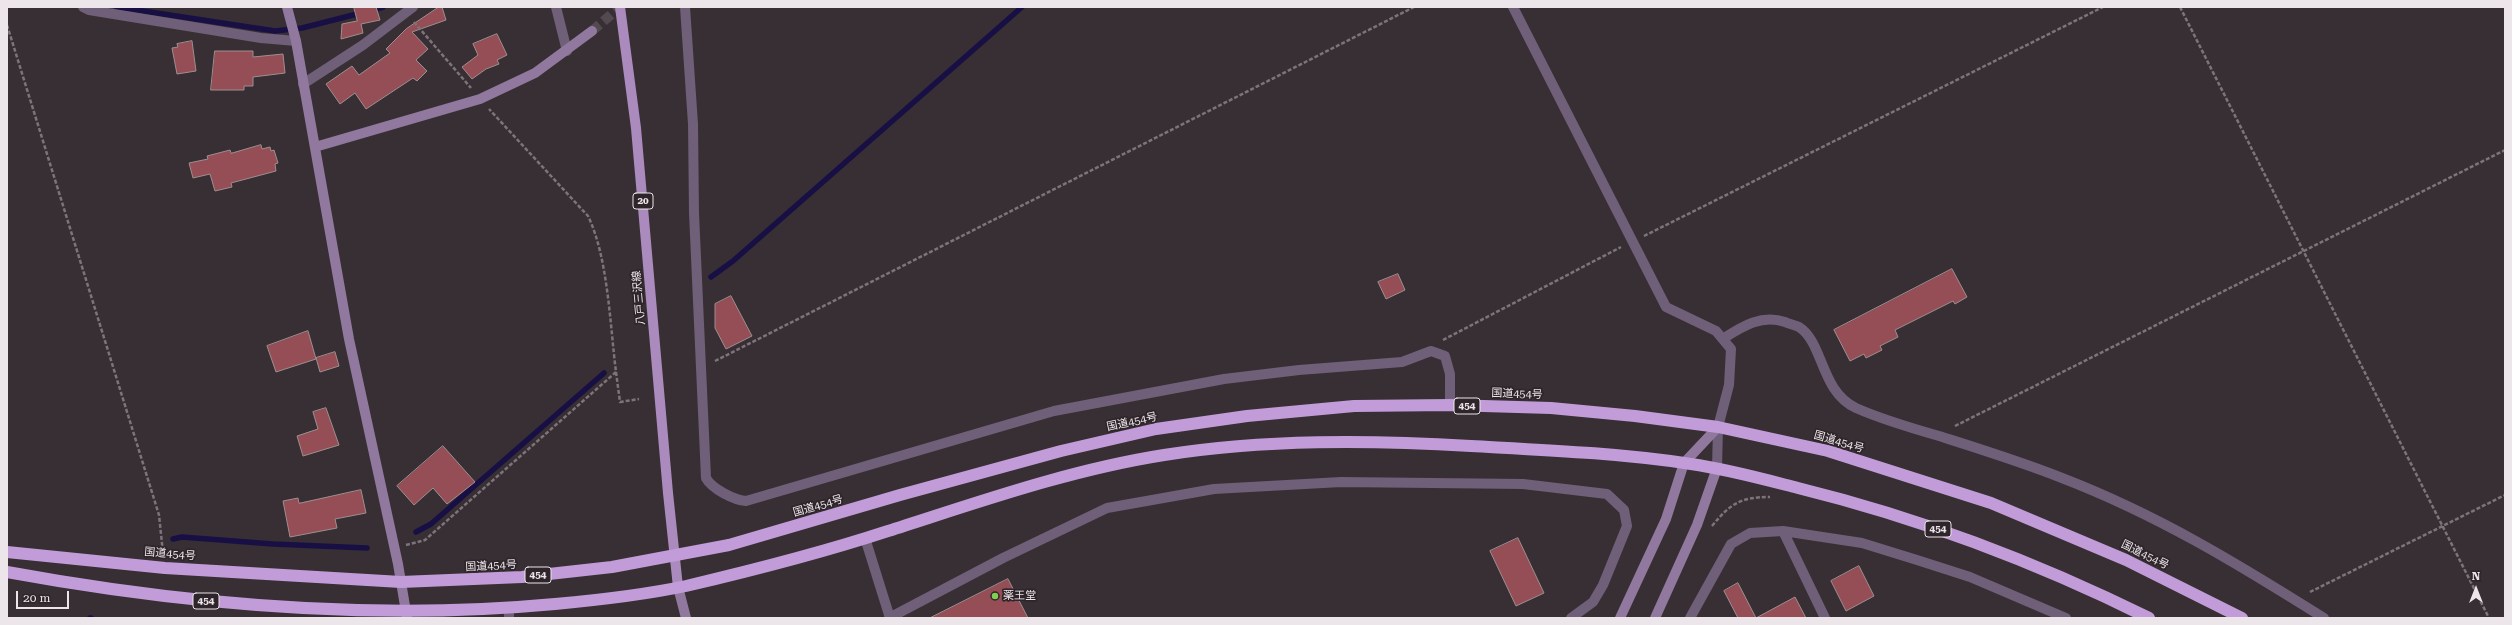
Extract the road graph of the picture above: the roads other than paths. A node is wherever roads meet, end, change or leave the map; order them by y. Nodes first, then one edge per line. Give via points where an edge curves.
1 (83, 7) edge
2 (287, 7) edge
3 (556, 7) edge
4 (620, 7) edge
5 (685, 7) edge
6 (1513, 7) edge
7 (409, 10) edge
8 (592, 31) tunnel mouth
9 (296, 41) junction
10 (567, 51) junction
11 (303, 84) junction
12 (315, 147) junction
13 (1724, 338) junction
14 (1450, 405) junction
15 (1718, 427) junction
16 (1684, 462) junction
17 (1717, 468) junction
18 (1783, 531) junction
19 (865, 538) junction
20 (7, 552) edge
21 (674, 557) junction
22 (7, 572) edge
23 (401, 582) junction
24 (678, 588) junction
25 (325, 613) edge
26 (509, 613) edge
27 (407, 614) edge
28 (686, 618) edge
29 (889, 618) edge
30 (1571, 618) edge
31 (1620, 618) edge
32 (1655, 618) edge
33 (1690, 618) edge
34 (1825, 618) edge
35 (2066, 618) edge
36 (2149, 618) edge
37 (2242, 618) edge
38 (2324, 618) edge

1 - 9 street via 261,38
2 - 9 street
3 - 10 street
4 - 21 main road, 八戸三沢線 / 20 via 636,128
5 - 14 street via 693,124 694,213 706,478 709,483 738,500 746,501 1054,411 1224,379 1402,362 1431,351 1445,356 1450,374
6 - 13 street via 1666,307 1716,331
7 - 11 street via 363,46
8 - 10 street
9 - 11 street
10 - 12 street via 535,73 480,99
11 - 12 street
12 - 23 street via 349,339
13 - 15 street via 1730,349 1732,363
13 - 38 street via 1740,327 1758,320 1781,321 1799,327 1807,335 1834,389 1844,400 1889,421 2061,477 2110,497 2208,546
14 - 15 highway, 国道454号 / 454 via 1551,408
14 - 21 highway, 国道454号 / 454 via 1354,406 1247,416 1156,429 1060,451 900,494 729,545
15 - 16 street
15 - 17 street
15 - 37 highway, 国道454号 / 454 via 1828,451 1991,503 2126,560
16 - 17 highway, 454
16 - 19 highway, 454 via 1450,445 1360,442 1258,445 1164,455 1083,472 1010,490
16 - 31 street via 1666,519
17 - 32 street via 1697,525
17 - 36 highway, 454 via 1854,502 1953,533 2027,561
18 - 33 street via 1750,533 1730,544
18 - 34 street
18 - 35 street via 1862,544 1917,560 1970,577
19 - 24 highway, 454 via 813,554
19 - 29 street
20 - 23 highway, 国道454号 / 454 via 165,568
21 - 23 highway, 国道454号 / 454 via 522,577
21 - 24 main road, 八戸三沢線 / 20
22 - 25 highway, 454 via 170,597
23 - 27 street
24 - 26 highway, 454
24 - 28 street
25 - 27 highway, 454
26 - 27 highway, 454
29 - 30 street via 1003,558 1107,508 1214,489 1341,482 1523,484 1607,494 1624,510 1627,526 1603,585 1593,602

